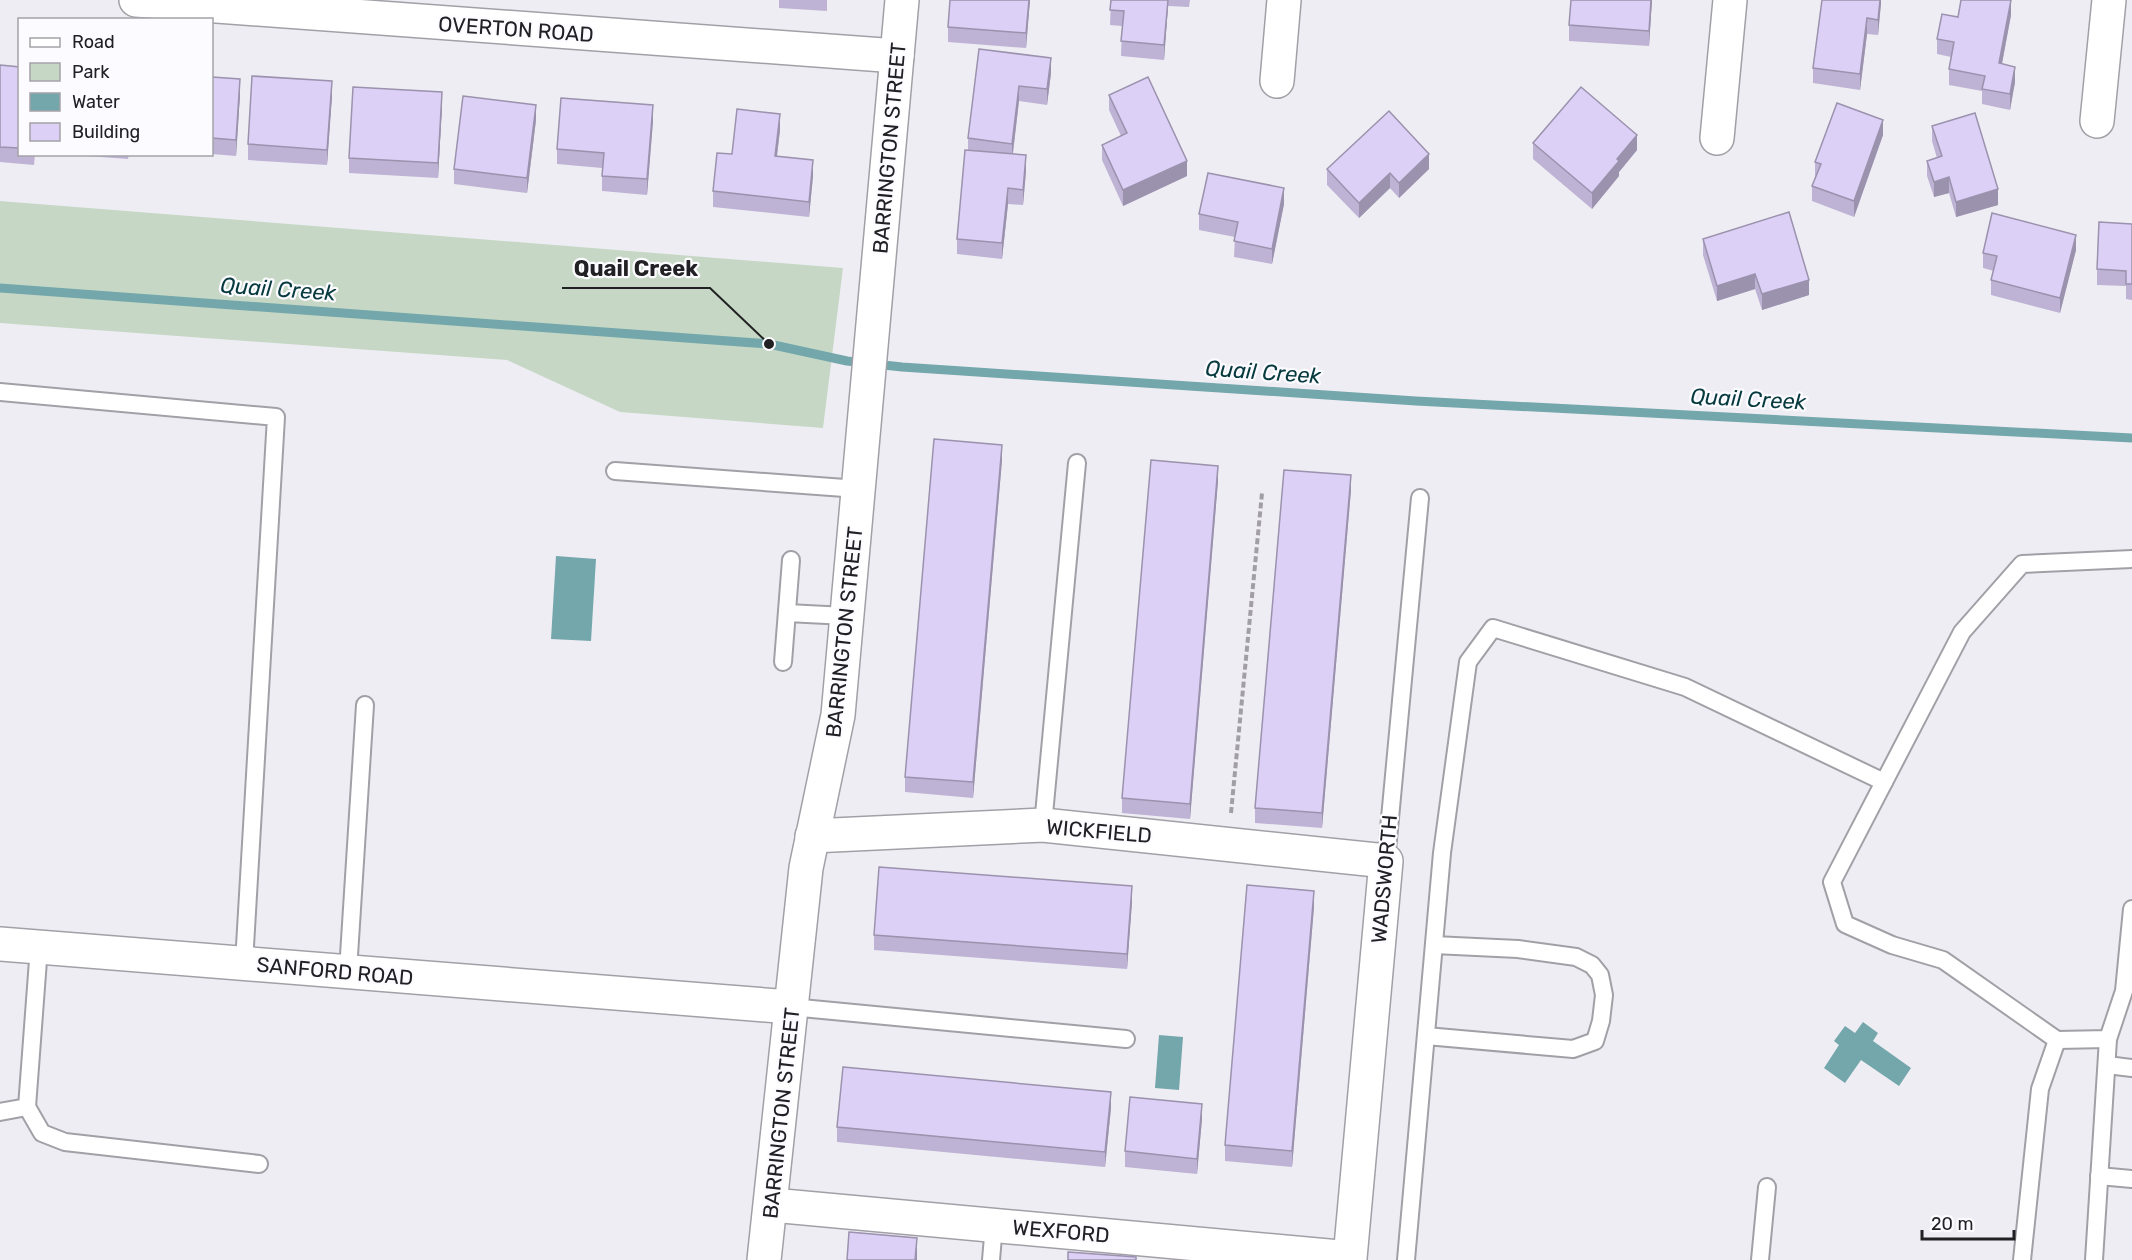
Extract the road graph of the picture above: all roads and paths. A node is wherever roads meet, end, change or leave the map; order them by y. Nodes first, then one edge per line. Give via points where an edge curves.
1 (136, 0) edge
2 (902, 0) edge
3 (1284, 0) edge
4 (1730, 0) edge
5 (2109, 0) edge
6 (360, 9) edge
7 (897, 56) junction
8 (1276, 81) dead end
9 (2097, 120) dead end
10 (1717, 138) dead end
11 (0, 392) edge
12 (1077, 463) dead end
13 (615, 471) dead end
14 (858, 489) junction
15 (1262, 493) dead end
16 (1420, 498) dead end
17 (2132, 559) edge
18 (791, 560) dead end
19 (787, 613) junction
20 (846, 616) junction
21 (783, 662) dead end
22 (365, 705) dead end
23 (1884, 782) junction
24 (1043, 825) junction
25 (812, 836) junction
26 (1228, 844) junction
27 (1386, 861) junction
28 (2132, 909) edge
29 (0, 944) edge
30 (1434, 945) junction
31 (39, 947) junction
32 (244, 963) junction
33 (348, 972) junction
34 (792, 1007) junction
35 (1426, 1036) junction
36 (1126, 1039) dead end
37 (2108, 1039) junction
38 (2057, 1040) junction
39 (2107, 1065) junction
40 (2132, 1068) edge
41 (27, 1107) junction
42 (0, 1112) edge
43 (259, 1164) dead end
44 (2099, 1176) junction
45 (2132, 1179) edge
46 (1767, 1187) dead end
47 (772, 1205) junction
48 (994, 1225) junction
49 (1350, 1259) edge
50 (764, 1260) edge
51 (990, 1260) edge
52 (1406, 1260) edge
53 (1760, 1260) edge
54 (2022, 1260) edge
55 (2094, 1260) edge

1 - 6 street, OVERTON ROAD
2 - 7 street, BARRINGTON STREET
3 - 8 street
4 - 10 street
5 - 9 street
6 - 7 street, OVERTON ROAD
7 - 14 street, BARRINGTON STREET
11 - 32 lane via 276,417
12 - 24 lane
13 - 14 lane
14 - 20 street, BARRINGTON STREET
15 - 26 path
16 - 27 lane, WADSWORTH
17 - 23 lane via 2022,564 1962,632
18 - 19 lane
19 - 20 lane
19 - 21 lane
20 - 25 street, BARRINGTON STREET via 833,744
22 - 33 lane
23 - 30 lane via 1685,687 1493,628 1468,662 1442,853
23 - 38 lane via 1832,882 1845,924 1892,945 1943,960
24 - 25 street, WICKFIELD
24 - 26 street, WICKFIELD
25 - 34 street, BARRINGTON STREET
26 - 27 street, WICKFIELD
27 - 49 street, WADSWORTH
28 - 37 lane via 2124,991
29 - 31 street, SANFORD ROAD
30 - 35 lane
30 - 35 lane via 1518,949 1576,957 1592,965 1600,975 1604,995 1594,1041 1573,1049
31 - 32 street, SANFORD ROAD
31 - 41 lane
32 - 33 street, SANFORD ROAD
33 - 34 street, SANFORD ROAD
34 - 36 lane
34 - 47 street, BARRINGTON STREET
35 - 52 lane
37 - 38 lane
37 - 39 lane
38 - 54 lane via 2040,1089
39 - 40 lane
39 - 44 lane
41 - 42 lane
41 - 43 lane via 42,1133 64,1142
44 - 45 lane
44 - 55 lane
46 - 53 lane
47 - 48 street, WEXFORD
47 - 50 street, BARRINGTON STREET
48 - 49 street, WEXFORD
48 - 51 lane

